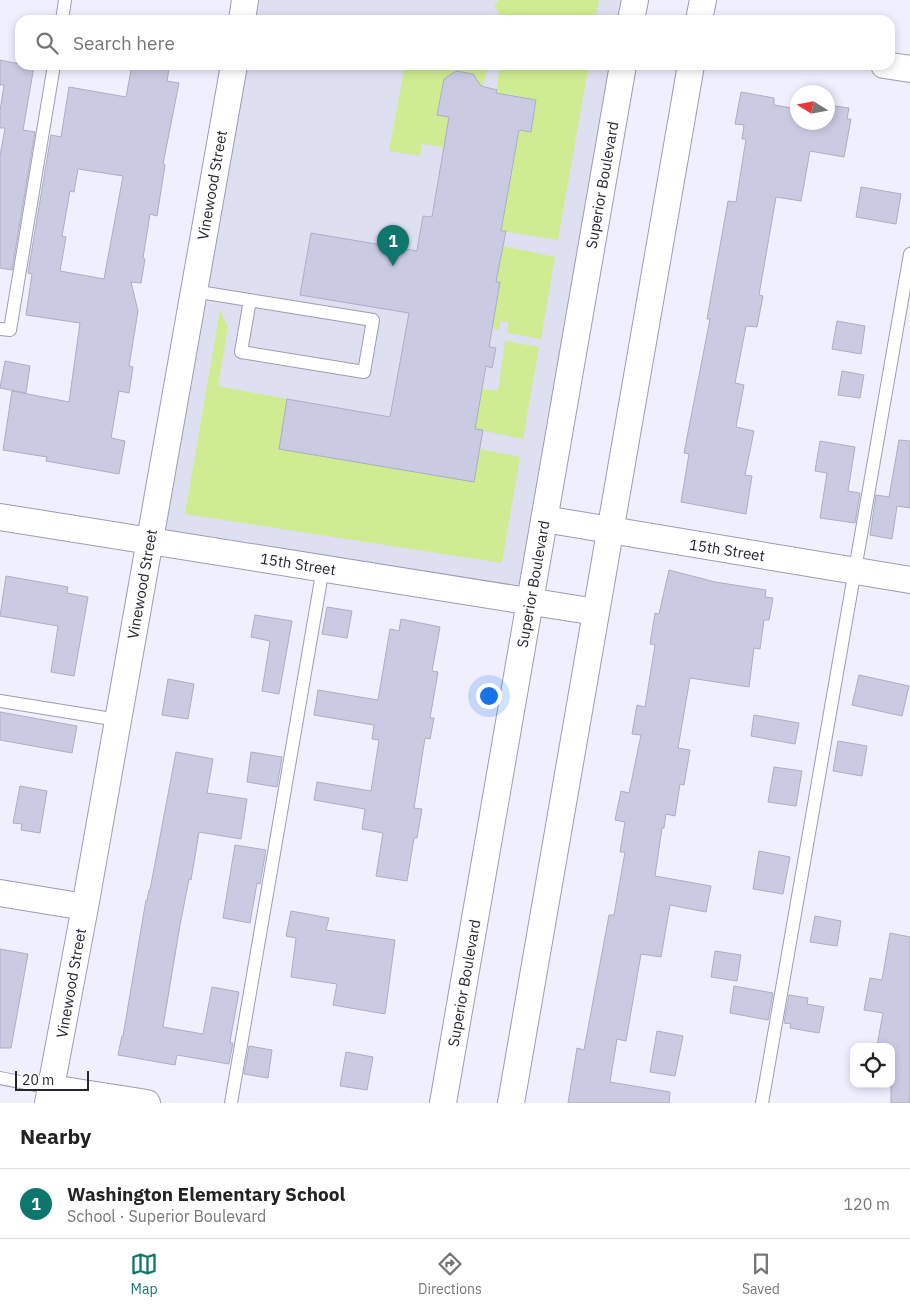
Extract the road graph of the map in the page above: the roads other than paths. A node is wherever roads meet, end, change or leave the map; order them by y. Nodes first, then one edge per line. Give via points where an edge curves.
1 (65, 0) edge
2 (245, 0) edge
3 (635, 0) edge
4 (703, 0) edge
5 (63, 15) edge
6 (243, 15) edge
7 (632, 15) edge
8 (700, 15) edge
9 (895, 67) edge
10 (910, 69) edge
11 (53, 70) edge
12 (233, 70) edge
13 (622, 70) edge
14 (690, 70) edge
15 (910, 254) edge
16 (193, 291) junction
17 (250, 300) junction
18 (0, 329) edge
19 (0, 516) edge
20 (544, 519) junction
21 (610, 531) junction
22 (150, 541) junction
23 (323, 568) junction
24 (854, 571) junction
25 (910, 580) edge
26 (530, 601) junction
27 (596, 612) junction
28 (0, 701) edge
29 (118, 720) junction
30 (0, 893) edge
31 (85, 907) junction
32 (0, 1078) edge
33 (50, 1096) edge
34 (147, 1103) edge
35 (231, 1103) edge
36 (443, 1103) edge
37 (511, 1103) edge
38 (762, 1103) edge

1 - 5 lane
2 - 6 street
3 - 7 street
4 - 8 street
9 - 10 street
11 - 18 lane via 10,330
12 - 16 street, Vinewood Street
13 - 20 street, Superior Boulevard
14 - 21 street
15 - 24 lane
16 - 17 lane
16 - 22 street, Vinewood Street
17 - 17 lane via 373,320 364,372 241,352
19 - 22 street, 15th Street
20 - 21 street, 15th Street
20 - 26 street, Superior Boulevard
21 - 24 street, 15th Street
21 - 27 street
22 - 23 street, 15th Street
22 - 29 street, Vinewood Street
23 - 26 street, 15th Street
23 - 35 lane
24 - 25 street, 15th Street
24 - 38 lane
26 - 27 street, 15th Street
26 - 36 street, Superior Boulevard
27 - 37 street
28 - 29 lane
29 - 31 street, Vinewood Street
30 - 31 street
31 - 33 street, Vinewood Street
32 - 33 lane
33 - 34 street

